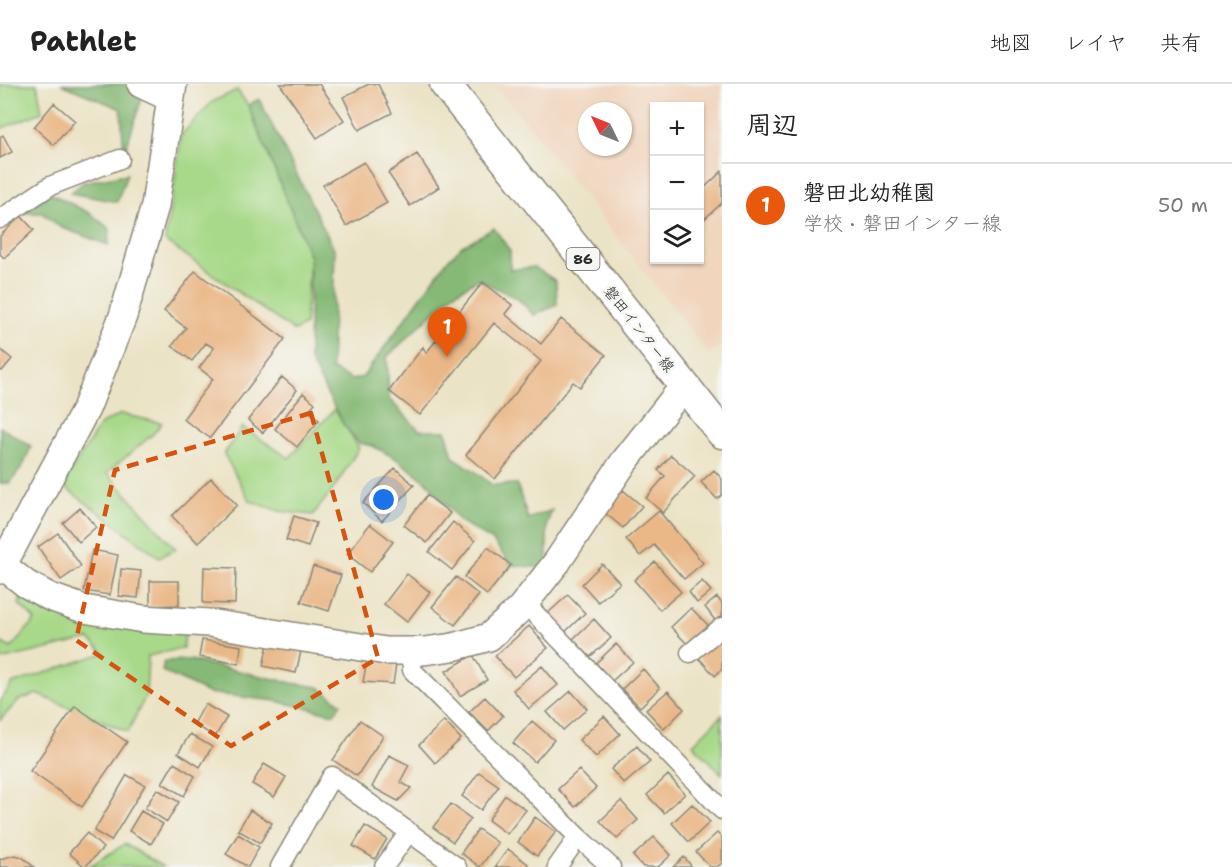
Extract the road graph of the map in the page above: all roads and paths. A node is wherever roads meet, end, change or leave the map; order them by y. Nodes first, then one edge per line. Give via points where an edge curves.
1 (141, 84) edge
2 (445, 84) edge
3 (172, 91) edge
4 (120, 159) dead end
5 (0, 219) edge
6 (684, 386) junction
7 (722, 433) edge
8 (1, 566) edge
9 (525, 603) junction
10 (722, 627) edge
11 (411, 651) junction
12 (690, 653) dead end
13 (722, 810) edge
14 (409, 832) junction
15 (578, 837) junction
16 (280, 867) edge
17 (384, 867) edge
18 (457, 867) edge
19 (557, 867) edge
20 (611, 867) edge

1 - 3 street
2 - 6 main road, 磐田インター線 / 86
3 - 8 street via 155,206 123,316 86,409
4 - 5 street via 50,186
6 - 7 main road, 磐田インター線 / 86
6 - 9 street via 624,462
8 - 11 street via 42,593 84,609 143,619 209,623 386,651
9 - 11 street via 489,637 453,647
9 - 13 street
10 - 12 street
11 - 15 street via 412,670
14 - 16 street via 332,776
14 - 17 street
14 - 18 street
15 - 19 street
15 - 20 street

